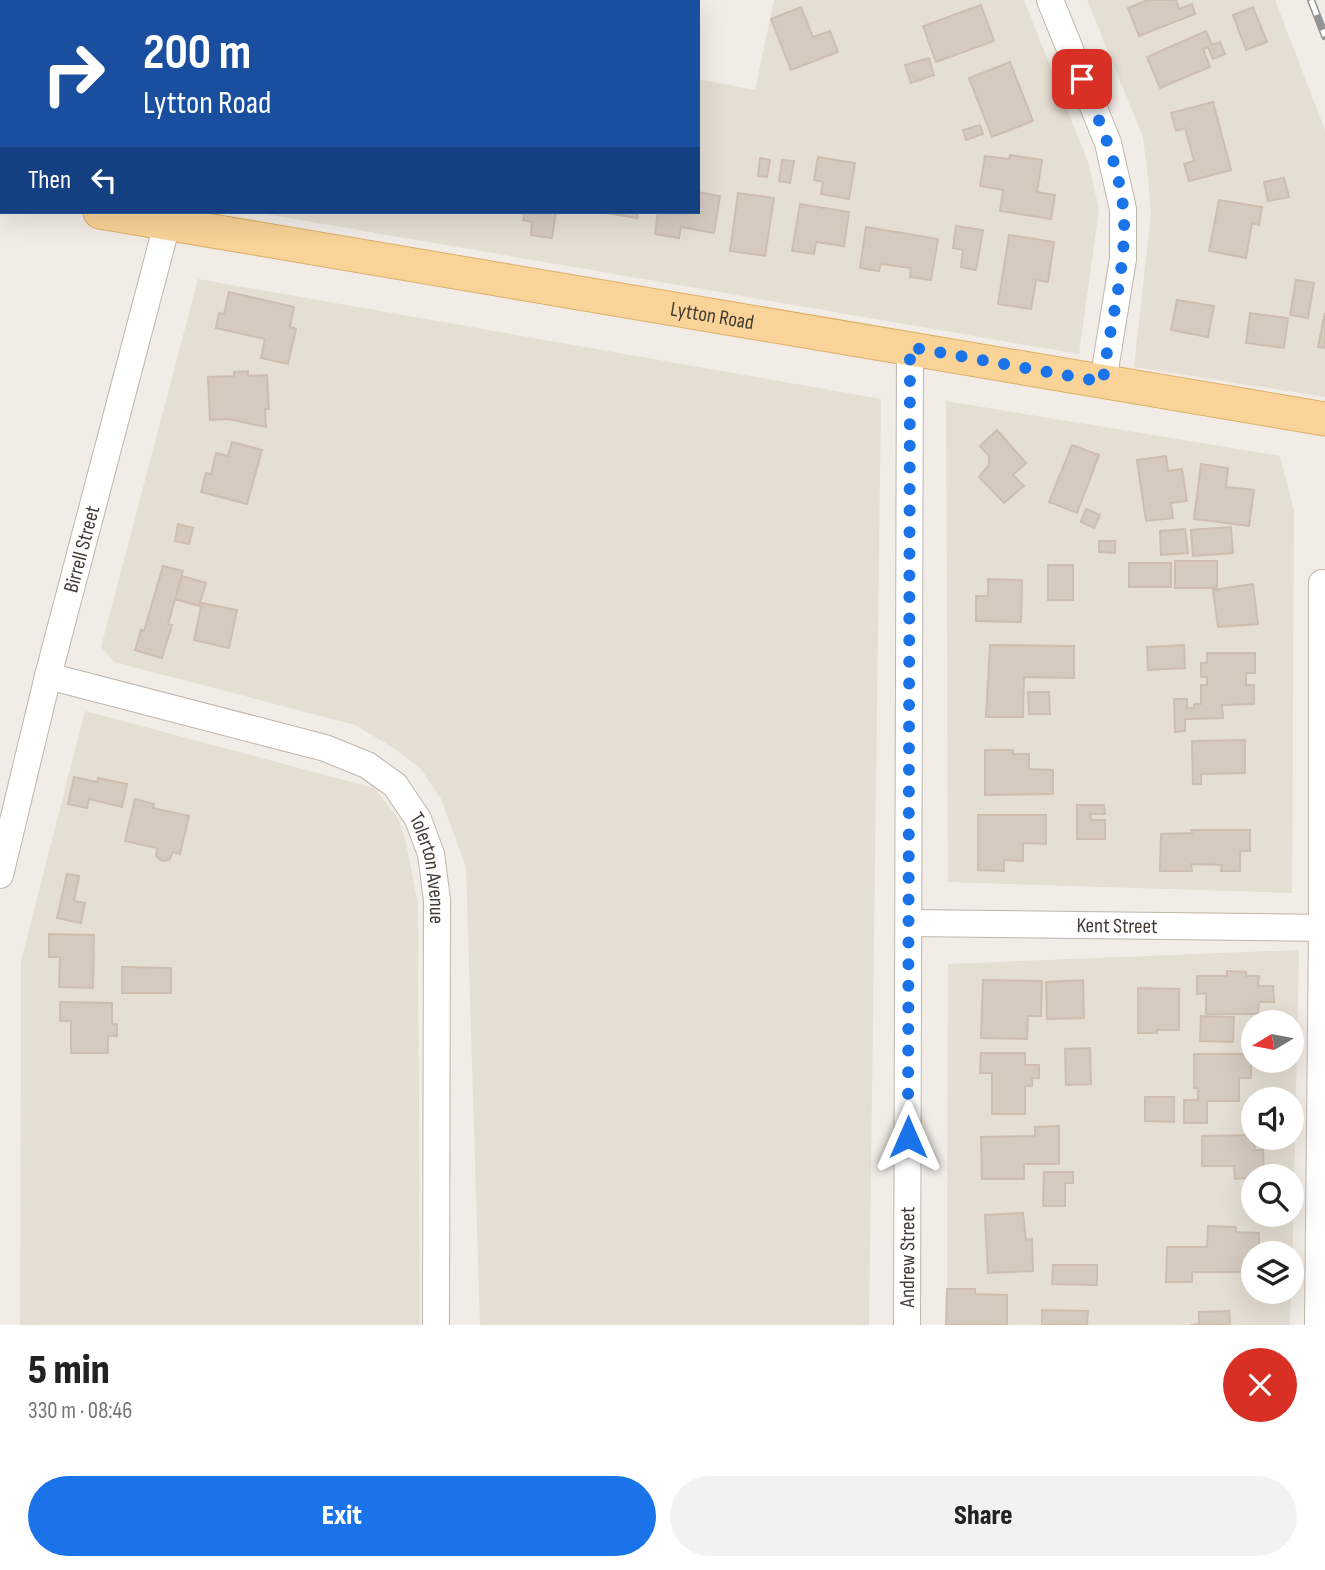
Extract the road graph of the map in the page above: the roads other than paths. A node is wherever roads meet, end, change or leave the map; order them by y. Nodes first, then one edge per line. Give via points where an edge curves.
1 (1050, 0) edge
2 (111, 214) edge
3 (167, 224) junction
4 (910, 347) junction
5 (1103, 382) junction
6 (1325, 419) edge
7 (1322, 583) dead end
8 (48, 676) junction
9 (0, 875) edge
10 (909, 923) junction
11 (1323, 928) edge
12 (436, 1325) edge
13 (907, 1325) edge
14 (1318, 1325) edge

1 - 5 street via 1108,143 1123,209 1122,259
2 - 3 main road, Lytton Road
3 - 4 main road, Lytton Road
3 - 8 street, Birrell Street
4 - 5 main road, Lytton Road
4 - 10 street, Andrew Street
5 - 6 main road, Lytton Road
7 - 11 street
8 - 9 street, Birrell Street
8 - 12 street, Tolerton Avenue via 326,748 368,765 395,785 418,819 431,854 437,900
10 - 11 street, Kent Street
10 - 13 street, Andrew Street
11 - 14 street

